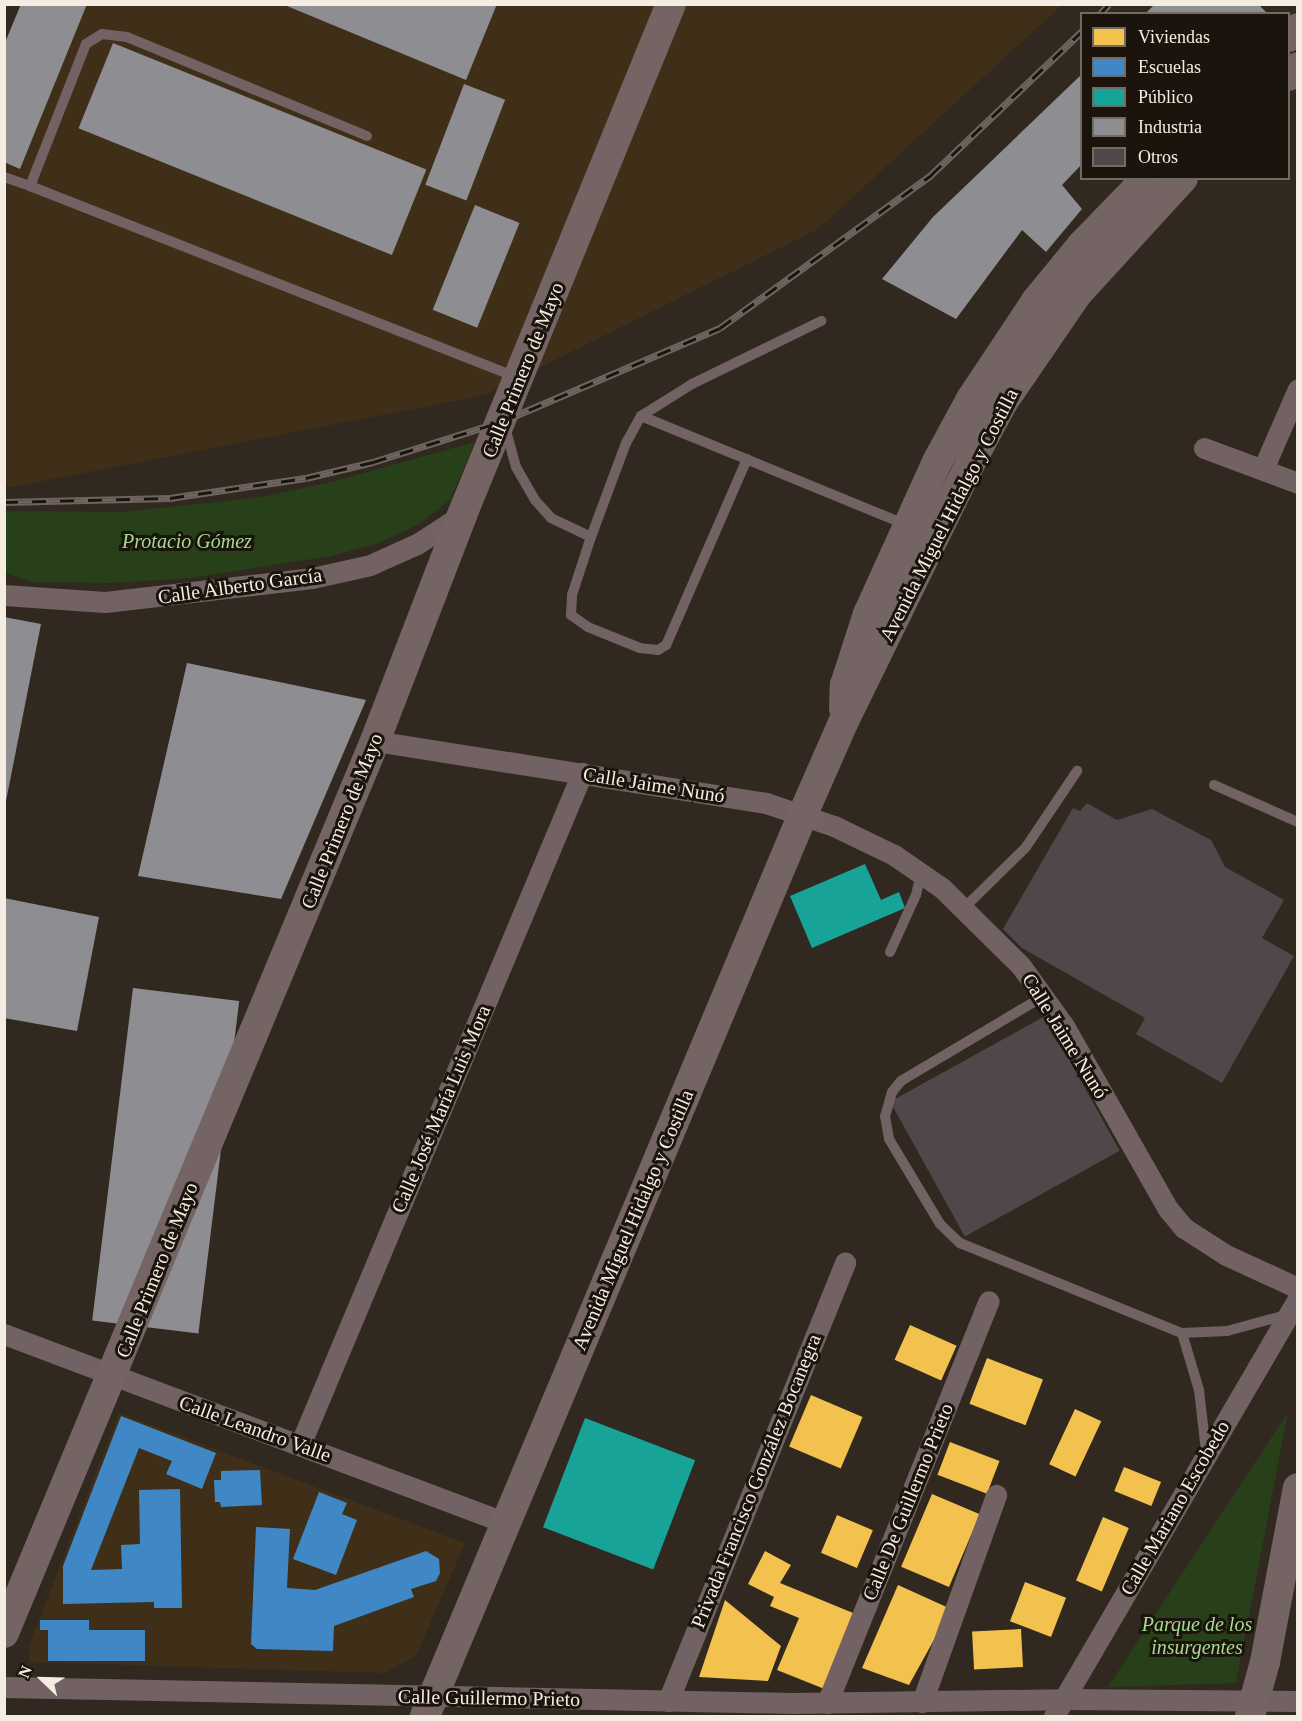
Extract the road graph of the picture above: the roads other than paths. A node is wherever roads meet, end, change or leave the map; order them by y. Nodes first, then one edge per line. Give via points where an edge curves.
1 (671, 4) edge
2 (368, 136) dead end
3 (4, 177) edge
4 (1145, 180) edge
5 (1182, 180) edge
6 (30, 186) junction
7 (821, 321) dead end
8 (519, 378) junction
9 (1298, 389) edge
10 (641, 416) junction
11 (503, 421) junction
12 (1204, 448) dead end
13 (747, 459) junction
14 (1263, 469) junction
15 (1298, 483) edge
16 (462, 515) junction
17 (908, 526) junction
18 (591, 537) junction
19 (4, 595) edge
20 (843, 723) junction
21 (375, 741) junction
22 (1077, 771) dead end
23 (582, 773) junction
24 (1214, 785) dead end
25 (803, 814) junction
26 (1298, 822) edge
27 (921, 873) junction
28 (964, 908) junction
29 (890, 952) dead end
30 (1044, 996) junction
31 (845, 1262) dead end
32 (1298, 1288) edge
33 (989, 1301) dead end
34 (1294, 1306) edge
35 (1182, 1333) junction
36 (4, 1334) edge
37 (113, 1376) junction
38 (300, 1445) junction
39 (1207, 1454) junction
40 (1298, 1488) edge
41 (996, 1495) dead end
42 (506, 1523) junction
43 (4, 1634) edge
44 (4, 1687) edge
45 (668, 1701) junction
46 (1298, 1701) edge
47 (922, 1702) junction
48 (827, 1703) junction
49 (429, 1707) edge
50 (1058, 1708) edge
51 (1253, 1708) edge
52 (790, 1710) edge
53 (893, 1710) edge

1 - 8 main road, Calle Primero de Mayo
2 - 6 lane via 127,37 102,34 86,44
3 - 6 lane
4 - 17 main road, Avenida Miguel Hidalgo y Costilla via 1082,245 1001,349 943,450
5 - 20 main road, Avenida Miguel Hidalgo y Costilla via 1077,294 1003,402
6 - 8 lane
7 - 10 lane via 692,384
8 - 11 main road, Calle Primero de Mayo
9 - 14 street
10 - 13 lane
10 - 18 lane via 626,442
11 - 16 main road, Calle Primero de Mayo
11 - 18 lane via 516,467 535,500 551,518
12 - 14 street
13 - 17 lane
13 - 18 lane via 672,635 658,650 640,648 588,627 571,615 572,595
14 - 15 street
16 - 19 street, Calle Alberto García via 417,544 370,565 312,578 105,602
16 - 21 main road, Calle Primero de Mayo
17 - 20 main road, Avenida Miguel Hidalgo y Costilla via 854,650 845,685
20 - 25 main road, Avenida Miguel Hidalgo y Costilla
21 - 23 street, Calle Jaime Nunó
21 - 37 main road, Calle Primero de Mayo
22 - 28 lane via 1026,848
23 - 25 street, Calle Jaime Nunó via 720,795
23 - 38 street, Calle José María Luis Mora
24 - 26 lane
25 - 27 street, Calle Jaime Nunó via 864,840
25 - 42 main road, Avenida Miguel Hidalgo y Costilla
27 - 28 street, Calle Jaime Nunó
27 - 29 lane via 913,903
28 - 30 street, Calle Jaime Nunó via 1021,966
30 - 32 street, Calle Jaime Nunó via 1168,1209 1184,1228 1226,1255
30 - 35 lane via 901,1081 892,1092 885,1116 889,1139 951,1237
31 - 45 street, Privada Francisco González Bocanegra
33 - 48 street, Calle De Guillermo Prieto
34 - 35 lane via 1227,1331
34 - 39 street, Calle Mariano Escobedo
35 - 39 lane via 1199,1390
36 - 37 street, Calle Leandro Valle
37 - 38 street, Calle Leandro Valle
37 - 43 main road, Calle Primero de Mayo
38 - 42 street, Calle Leandro Valle
39 - 50 street, Calle Mariano Escobedo
40 - 51 main road
41 - 47 street
42 - 49 main road, Avenida Miguel Hidalgo y Costilla
44 - 49 street, Calle Guillermo Prieto
45 - 49 street, Calle Guillermo Prieto
45 - 52 street, Calle Guillermo Prieto
46 - 51 street, Calle Guillermo Prieto
47 - 50 street, Calle Guillermo Prieto
47 - 53 street, Calle Guillermo Prieto
48 - 52 street, Calle Guillermo Prieto
48 - 53 street, Calle Guillermo Prieto
50 - 51 street, Calle Guillermo Prieto

